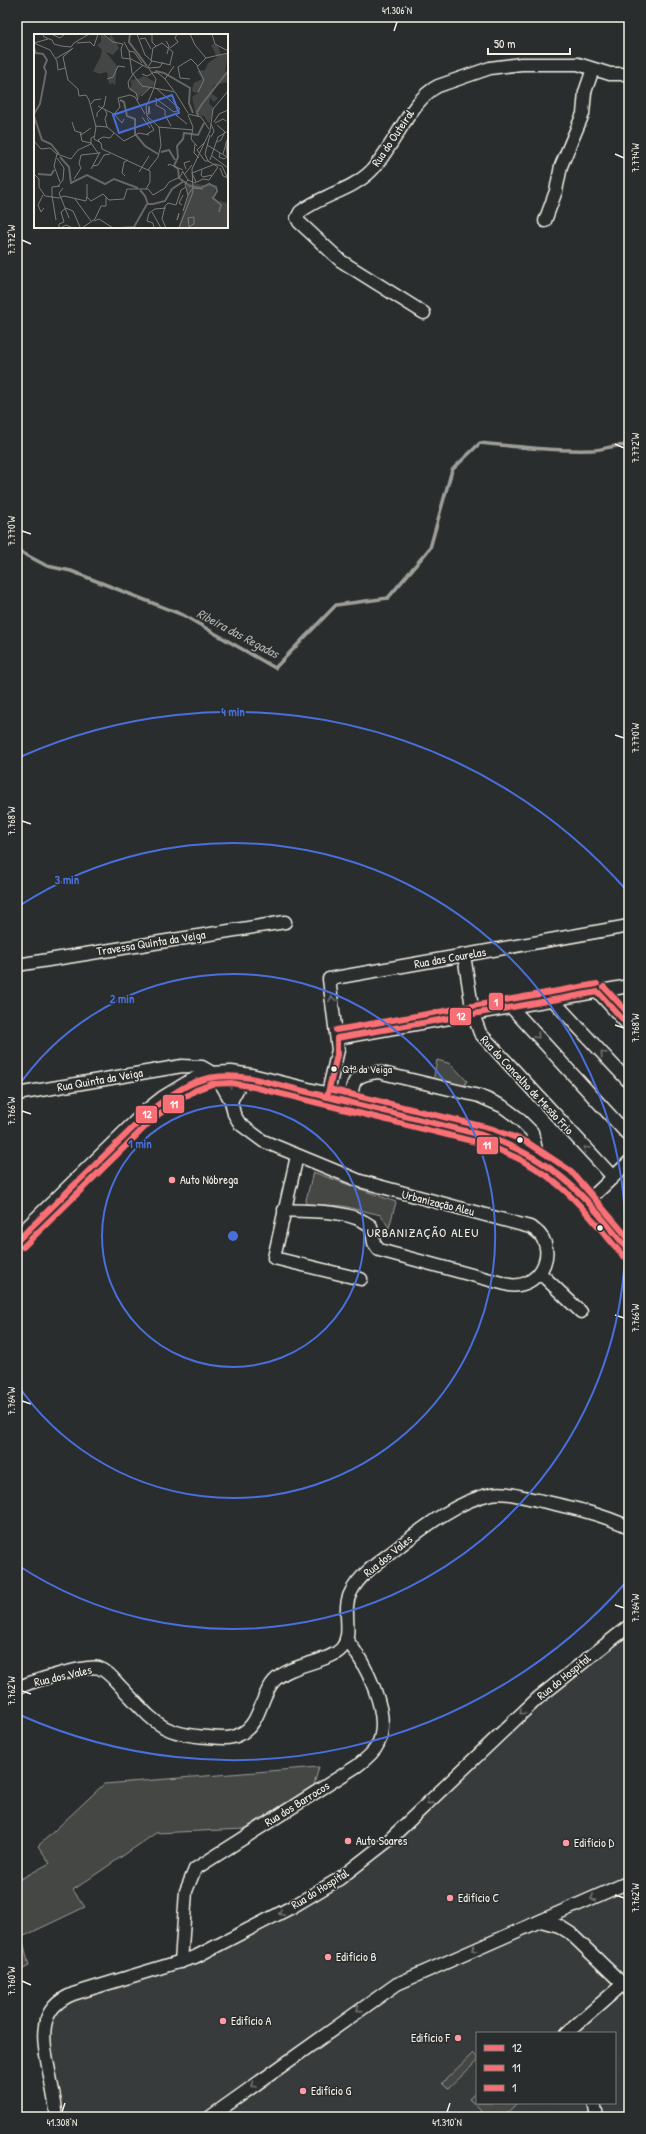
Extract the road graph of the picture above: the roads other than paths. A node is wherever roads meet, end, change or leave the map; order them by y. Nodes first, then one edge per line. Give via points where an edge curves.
1 (593, 69) junction
2 (629, 74) edge
3 (545, 221) dead end
4 (424, 313) dead end
5 (285, 922) dead end
6 (629, 926) edge
7 (464, 956) junction
8 (17, 965) edge
9 (629, 986) edge
10 (598, 992) junction
11 (553, 1000) junction
12 (511, 1007) junction
13 (473, 1014) junction
14 (629, 1026) edge
15 (337, 1038) junction
16 (182, 1066) junction
17 (244, 1077) junction
18 (201, 1080) junction
19 (629, 1082) edge
20 (17, 1094) edge
21 (327, 1097) junction
22 (231, 1101) junction
23 (352, 1104) junction
24 (629, 1136) edge
25 (297, 1156) junction
26 (538, 1158) junction
27 (629, 1162) edge
28 (613, 1177) junction
29 (588, 1201) junction
30 (284, 1210) junction
31 (17, 1242) edge
32 (629, 1251) edge
33 (540, 1273) junction
34 (361, 1280) dead end
35 (581, 1312) dead end
36 (629, 1527) edge
37 (629, 1626) edge
38 (346, 1639) junction
39 (17, 1688) edge
40 (629, 1882) edge
41 (541, 1921) junction
42 (181, 1962) junction
43 (626, 1987) edge
44 (568, 2032) edge
45 (594, 2104) edge
46 (57, 2117) edge
47 (210, 2117) edge
48 (597, 2117) edge

1 - 2 street, Rua do Outeiral via 610,74
1 - 3 street via 585,92 582,114 559,171 556,191
1 - 4 street, Rua do Outeiral via 568,64 501,66 476,72 434,88 415,106 389,149 364,177 300,212 297,218 299,222 341,261
5 - 8 street, Travessa Quinta da Veiga
6 - 7 street, Rua das Courelas
7 - 13 street, Rua do Concelho de Mesão Frio
15 -> 7 street, Rua das Courelas via 329,979
9 - 10 street
10 - 11 street
10 - 14 street
11 - 12 street
19 -> 11 street
12 - 13 street
12 -> 24 street
13 - 15 street
28 -> 13 street, Rua do Concelho de Mesão Frio via 480,1033
15 - 21 street via 337,1056
16 - 18 street via 193,1071
16 - 18 street, Rua Quinta da Veiga via 202,1066
16 - 20 street, Rua Quinta da Veiga
17 - 18 street
17 - 21 street
17 - 22 street
18 - 22 street, Urbanização Aleu
18 - 31 street via 150,1111
21 - 23 street
22 - 25 street, Urbanização Aleu via 234,1114 244,1129 263,1141
23 - 26 street via 491,1137
23 - 26 street via 352,1086 355,1080 364,1074 378,1072 479,1096 506,1108 528,1128
25 - 30 street
25 - 33 street, Urbanização Aleu via 391,1191 530,1227 540,1234 546,1246
26 - 29 street via 565,1177
27 - 28 street
28 - 29 street
29 - 32 street
30 - 33 street via 338,1214 354,1218 372,1226 374,1243 379,1250 499,1283 520,1286 531,1282
30 - 34 street via 274,1258
33 - 35 street
36 - 38 street, Rua dos Vales via 584,1510 516,1496 491,1494 473,1501 426,1526 358,1581 350,1593 346,1606
37 -> 42 street, Rua do Hospital via 526,1708 396,1834 357,1865 292,1907 202,1954
38 - 39 street, Rua dos Vales via 336,1653 294,1668 276,1680 267,1692 253,1723 243,1733 229,1738 187,1735 162,1728 100,1668 86,1668
38 - 42 street, Rua dos Barrocos via 365,1666 375,1693 382,1725 378,1745 357,1766 195,1869 186,1891
40 -> 41 street
41 - 43 street via 570,1932
41 -> 47 street via 392,1987
42 - 46 street, Rua do Hospital via 73,1994 59,2001 52,2009 47,2018 44,2036
43 - 44 street
45 - 48 street

